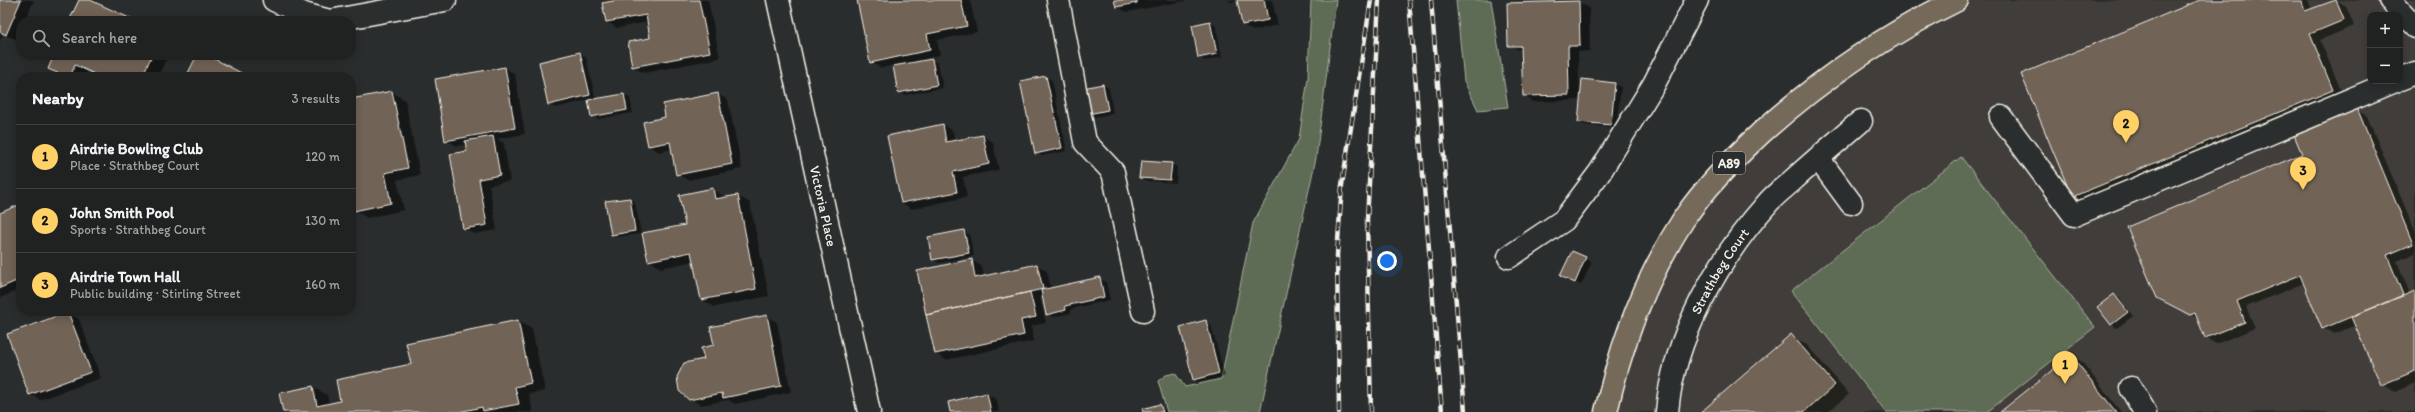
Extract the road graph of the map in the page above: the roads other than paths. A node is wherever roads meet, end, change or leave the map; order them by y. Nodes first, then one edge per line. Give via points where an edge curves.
1 (274, 0) edge
2 (445, 0) edge
3 (778, 0) edge
4 (1058, 0) edge
5 (1697, 0) edge
6 (1957, 0) edge
7 (2390, 0) edge
8 (311, 16) edge
9 (356, 16) edge
10 (2415, 27) edge
11 (2415, 73) edge
12 (2403, 78) edge
13 (2388, 84) edge
14 (2001, 117) dead end
15 (1861, 121) dead end
16 (1818, 158) junction
17 (1851, 204) dead end
18 (1509, 256) dead end
19 (1143, 311) dead end
20 (2131, 388) dead end
21 (869, 412) edge
22 (1606, 412) edge
23 (1667, 412) edge
24 (2145, 412) edge

1 - 8 street
2 - 9 street
3 - 21 street, Victoria Place
4 - 19 street via 1085,142 1113,172
5 - 18 street via 1654,84 1600,172 1564,220
6 - 22 main road, A89 via 1916,19 1870,46 1828,76 1745,148 1715,178 1686,217 1640,302 1626,336
7 - 10 street
11 - 12 street
13 - 14 street via 2074,215
15 - 16 street, Strathbeg Court
16 - 17 street
16 - 23 street, Strathbeg Court via 1766,204 1728,253 1706,292 1684,343 1669,394
20 - 24 street

